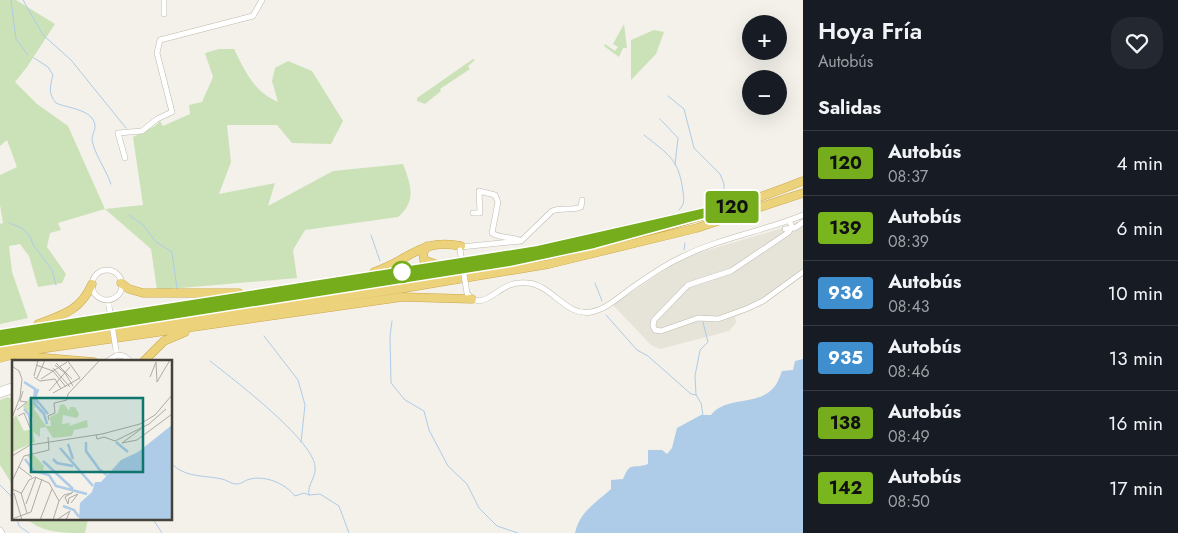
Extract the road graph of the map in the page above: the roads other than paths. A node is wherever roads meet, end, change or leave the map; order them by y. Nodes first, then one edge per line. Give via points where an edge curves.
1 (164, 0) edge
2 (262, 0) edge
3 (164, 14) dead end
4 (125, 158) dead end
5 (803, 181) edge
6 (803, 193) edge
7 (582, 200) dead end
8 (733, 206) junction
9 (473, 213) dead end
10 (803, 215) edge
11 (803, 222) edge
12 (787, 226) junction
13 (521, 241) junction
14 (427, 246) junction
15 (460, 248) junction
16 (454, 264) junction
17 (803, 272) edge
18 (353, 278) junction
19 (121, 283) junction
20 (92, 284) junction
21 (269, 293) junction
22 (469, 296) junction
23 (324, 300) junction
24 (109, 303) junction
25 (267, 316) junction
26 (224, 323) junction
27 (1, 334) edge
28 (0, 342) edge
29 (0, 351) edge
30 (116, 352) junction
31 (0, 359) edge
32 (77, 360) edge
33 (108, 360) edge
34 (129, 360) edge
35 (145, 360) edge
36 (12, 386) edge
37 (0, 390) edge
38 (12, 391) edge
39 (0, 395) edge
40 (0, 530) edge
41 (2, 533) edge

1 - 3 street
2 - 4 street via 254,16 160,40 157,53 173,110 142,131 118,133
5 - 8 highway
6 - 23 highway via 697,228 595,254 493,274
7 - 13 street via 581,207 577,209 552,211
8 - 16 highway via 538,250
8 - 28 highway via 594,244 509,262
9 - 13 street via 480,213 479,191 495,195 498,202 492,233
10 - 12 street
11 - 12 street
12 - 17 street via 781,237 731,271 688,285 654,320 654,328 661,331 698,318 718,319 746,309 763,301
12 - 22 street via 739,236 684,256 593,312 574,310 544,288 526,282 506,286 484,300
13 - 15 street
14 - 15 highway via 439,244
14 - 16 highway via 423,256 426,262
14 - 18 highway via 388,267
15 - 22 street, bridge
16 - 18 highway
18 - 21 highway
19 - 20 street via 114,273 106,270 96,276
19 - 21 highway via 143,293
19 - 24 street via 118,294
20 - 24 street via 96,295
20 - 27 highway via 86,298 75,308
21 - 27 highway
22 - 25 highway via 402,298
23 - 25 highway
23 - 29 highway
24 - 30 street, bridge
25 - 26 highway
26 - 31 highway via 33,350
26 - 35 highway via 182,332 164,341
30 - 33 street
30 - 34 street
31 - 32 highway via 43,356
36 - 37 street
38 - 39 street
40 - 41 street

